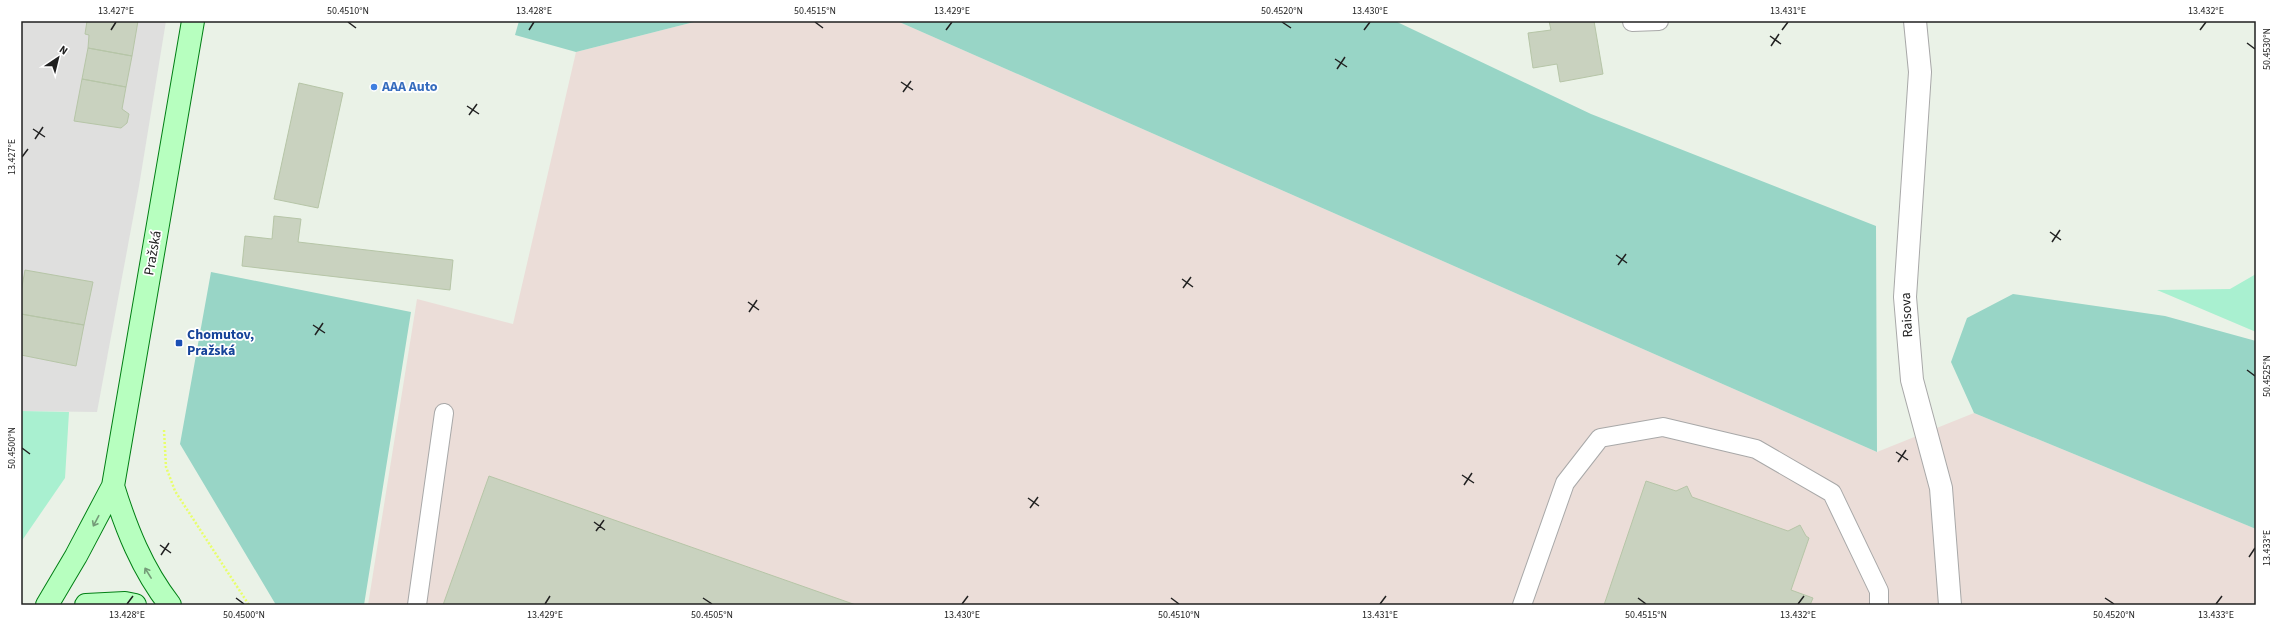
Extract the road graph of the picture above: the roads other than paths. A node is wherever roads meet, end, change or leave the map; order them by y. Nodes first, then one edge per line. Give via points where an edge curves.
1 (193, 21) edge
2 (1659, 21) edge
3 (1915, 21) edge
4 (1632, 22) dead end
5 (444, 413) dead end
6 (113, 486) junction
7 (47, 605) edge
8 (86, 605) edge
9 (135, 605) edge
10 (170, 605) edge
11 (417, 605) edge
12 (1522, 605) edge
13 (1879, 605) edge
14 (1950, 605) edge

1 - 6 main road, Pražská
2 - 4 lane
3 - 14 street, Raisova via 1920,72 1905,297 1912,380 1941,488
5 - 11 lane
6 -> 7 main road
10 -> 6 main road via 144,566 125,524
8 - 9 main road
12 - 13 lane via 1565,483 1595,444 1600,438 1663,426 1756,449 1832,493 1879,591

